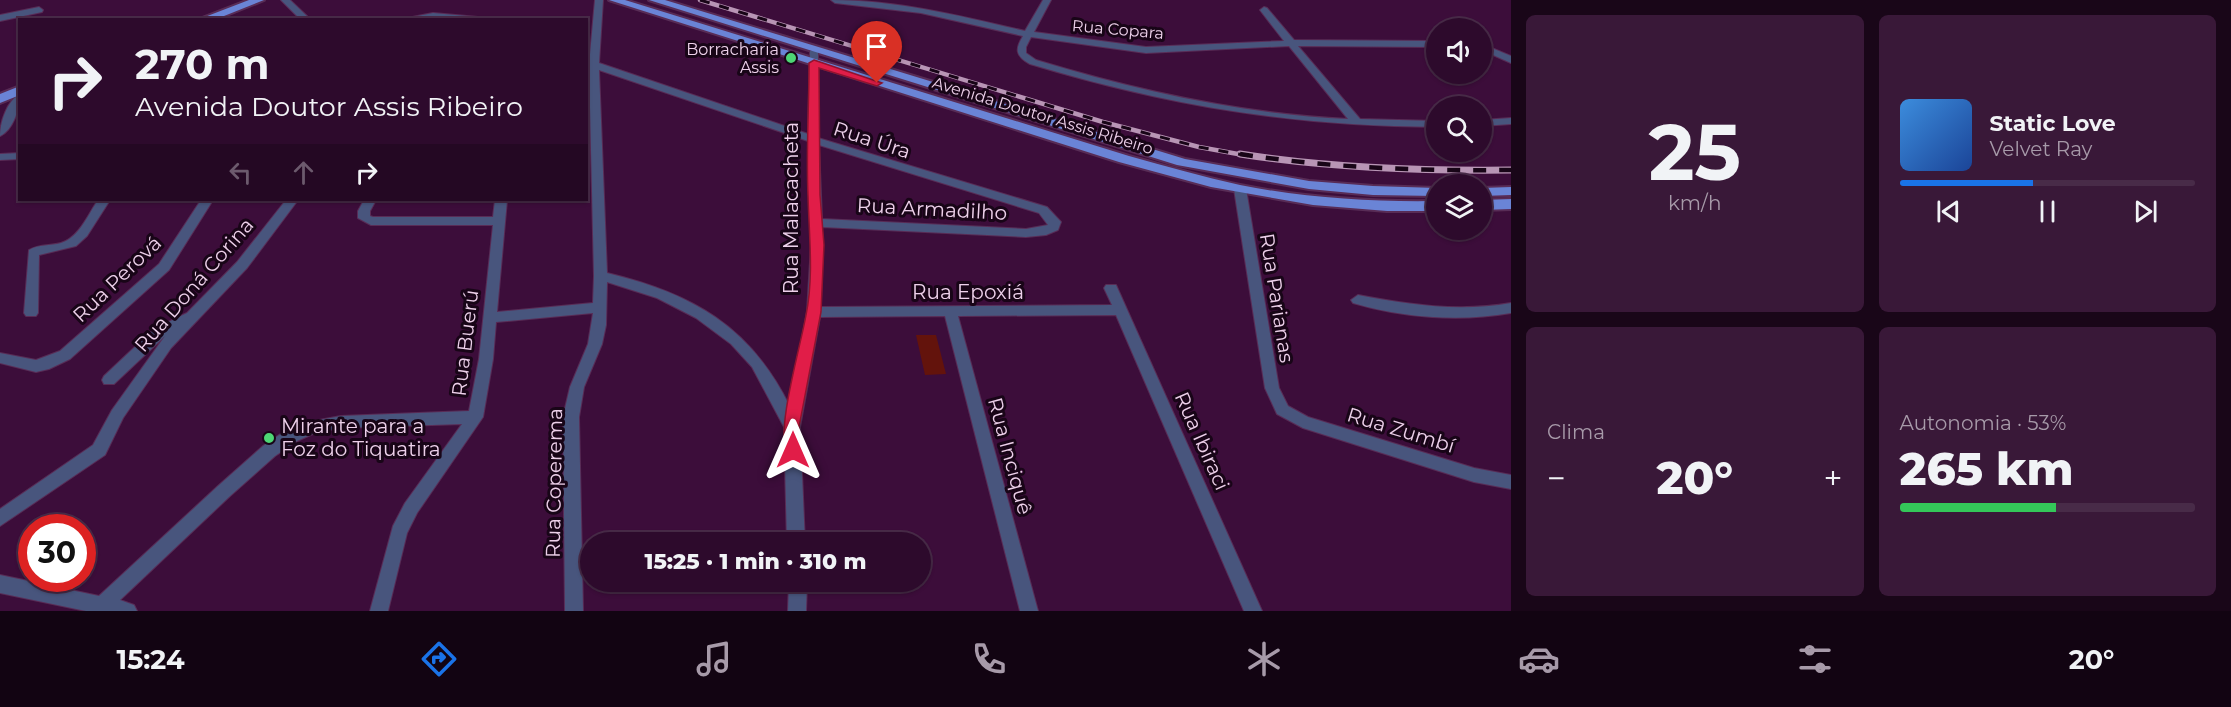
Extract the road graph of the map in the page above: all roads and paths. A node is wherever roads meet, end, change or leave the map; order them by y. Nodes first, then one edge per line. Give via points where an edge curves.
1 (259, 0) edge
2 (285, 0) edge
3 (599, 0) edge
4 (614, 0) edge
5 (654, 0) edge
6 (835, 0) edge
7 (1047, 0) edge
8 (851, 1) edge
9 (39, 10) dead end
10 (1264, 10) dead end
11 (0, 18) edge
12 (208, 18) edge
13 (305, 18) edge
14 (416, 18) edge
15 (456, 18) edge
16 (1028, 34) junction
17 (1292, 43) junction
18 (1426, 44) edge
19 (1492, 51) edge
20 (814, 57) junction
21 (1508, 57) edge
22 (594, 64) junction
23 (18, 91) edge
24 (0, 99) edge
25 (18, 100) edge
26 (1511, 121) edge
27 (1492, 122) edge
28 (1357, 123) junction
29 (1426, 124) edge
30 (0, 132) edge
31 (813, 140) junction
32 (18, 156) edge
33 (0, 157) edge
34 (1240, 189) junction
35 (1511, 191) edge
36 (1426, 192) edge
37 (1492, 192) edge
38 (103, 201) edge
39 (206, 201) edge
40 (291, 201) edge
41 (369, 201) edge
42 (501, 201) edge
43 (1511, 204) edge
44 (1492, 205) edge
45 (1426, 206) edge
46 (499, 221) junction
47 (816, 223) junction
48 (1046, 231) joint
49 (601, 276) junction
50 (1112, 288) dead end
51 (1358, 300) dead end
52 (600, 307) junction
53 (1511, 308) edge
54 (1122, 310) junction
55 (950, 311) junction
56 (814, 312) junction
57 (31, 314) dead end
58 (191, 316) junction
59 (491, 318) junction
60 (0, 358) edge
61 (110, 380) dead end
62 (1282, 410) joint
63 (475, 417) junction
64 (792, 427) junction
65 (1511, 482) edge
66 (0, 518) edge
67 (796, 532) edge
68 (0, 584) edge
69 (798, 592) edge
70 (103, 604) junction
71 (128, 611) edge
72 (379, 611) edge
73 (574, 611) edge
74 (797, 611) edge
75 (1029, 611) edge
76 (1253, 611) edge

1 - 12 main road
2 - 13 street
3 - 22 street, Rua Coperema
4 - 20 main road, Avenida Doutor Assis Ribeiro
5 - 20 main road, Avenida Doutor Assis Ribeiro
6 - 8 street, Rua Copara
7 - 16 street
8 - 16 street, Rua Copara via 947,15
9 - 11 street
10 - 17 street
14 - 15 street
16 - 17 street, Rua Copara via 1146,50
16 - 28 street via 1021,47 1025,58 1066,72 1188,104
17 - 18 street, Rua Copara
17 - 28 street
19 - 21 street
20 - 31 street, Rua Malacacheta
20 - 34 main road, Avenida Doutor Assis Ribeiro via 1124,159
20 - 36 main road, Avenida Doutor Assis Ribeiro via 1239,175 1308,186
22 - 31 street, Rua Úra
22 - 49 street, Rua Coperema
23 - 24 main road
25 - 30 street
26 - 27 street
28 - 29 street
31 - 47 street, Rua Malacacheta
31 - 48 street, Rua Úra via 1043,210 1055,222
32 - 33 street
34 - 45 main road, Avenida Doutor Assis Ribeiro via 1363,205
34 - 62 street, Rua Parianas via 1272,388
35 - 37 main road
38 - 57 street via 72,243 33,253
39 - 60 street, Rua Perová via 164,267 65,355 36,366
40 - 58 street, Rua Doná Corina via 242,265
41 - 46 street via 364,218 371,221
42 - 46 street, Rua Buerú
43 - 44 main road
46 - 59 street, Rua Buerú
47 - 48 street, Rua Armadilho
47 - 56 street, Rua Malacacheta
49 - 52 street, Rua Coperema
49 - 64 street via 661,294 731,335 770,382
50 - 54 street, Rua Ibiraci
51 - 53 street via 1444,315
52 - 59 street
52 - 73 street, Rua Coperema via 595,344 577,387 571,417
54 - 55 street, Rua Epoxiá
54 - 76 street, Rua Ibiraci
55 - 56 street, Rua Epoxiá
55 - 75 street, Rua Inciquê
56 - 64 street, Rua Malacacheta
58 - 61 street via 159,333
58 - 66 street, Rua Doná Corina via 166,344 117,414 99,450
59 - 63 street, Rua Buerú
62 - 65 street, Rua Zumbí via 1313,425
63 - 70 street via 341,422 291,436 224,491
63 - 72 street, Rua Buerú via 399,532
64 - 67 street, Rua Malacacheta
68 - 70 street
69 - 74 street
70 - 71 street

